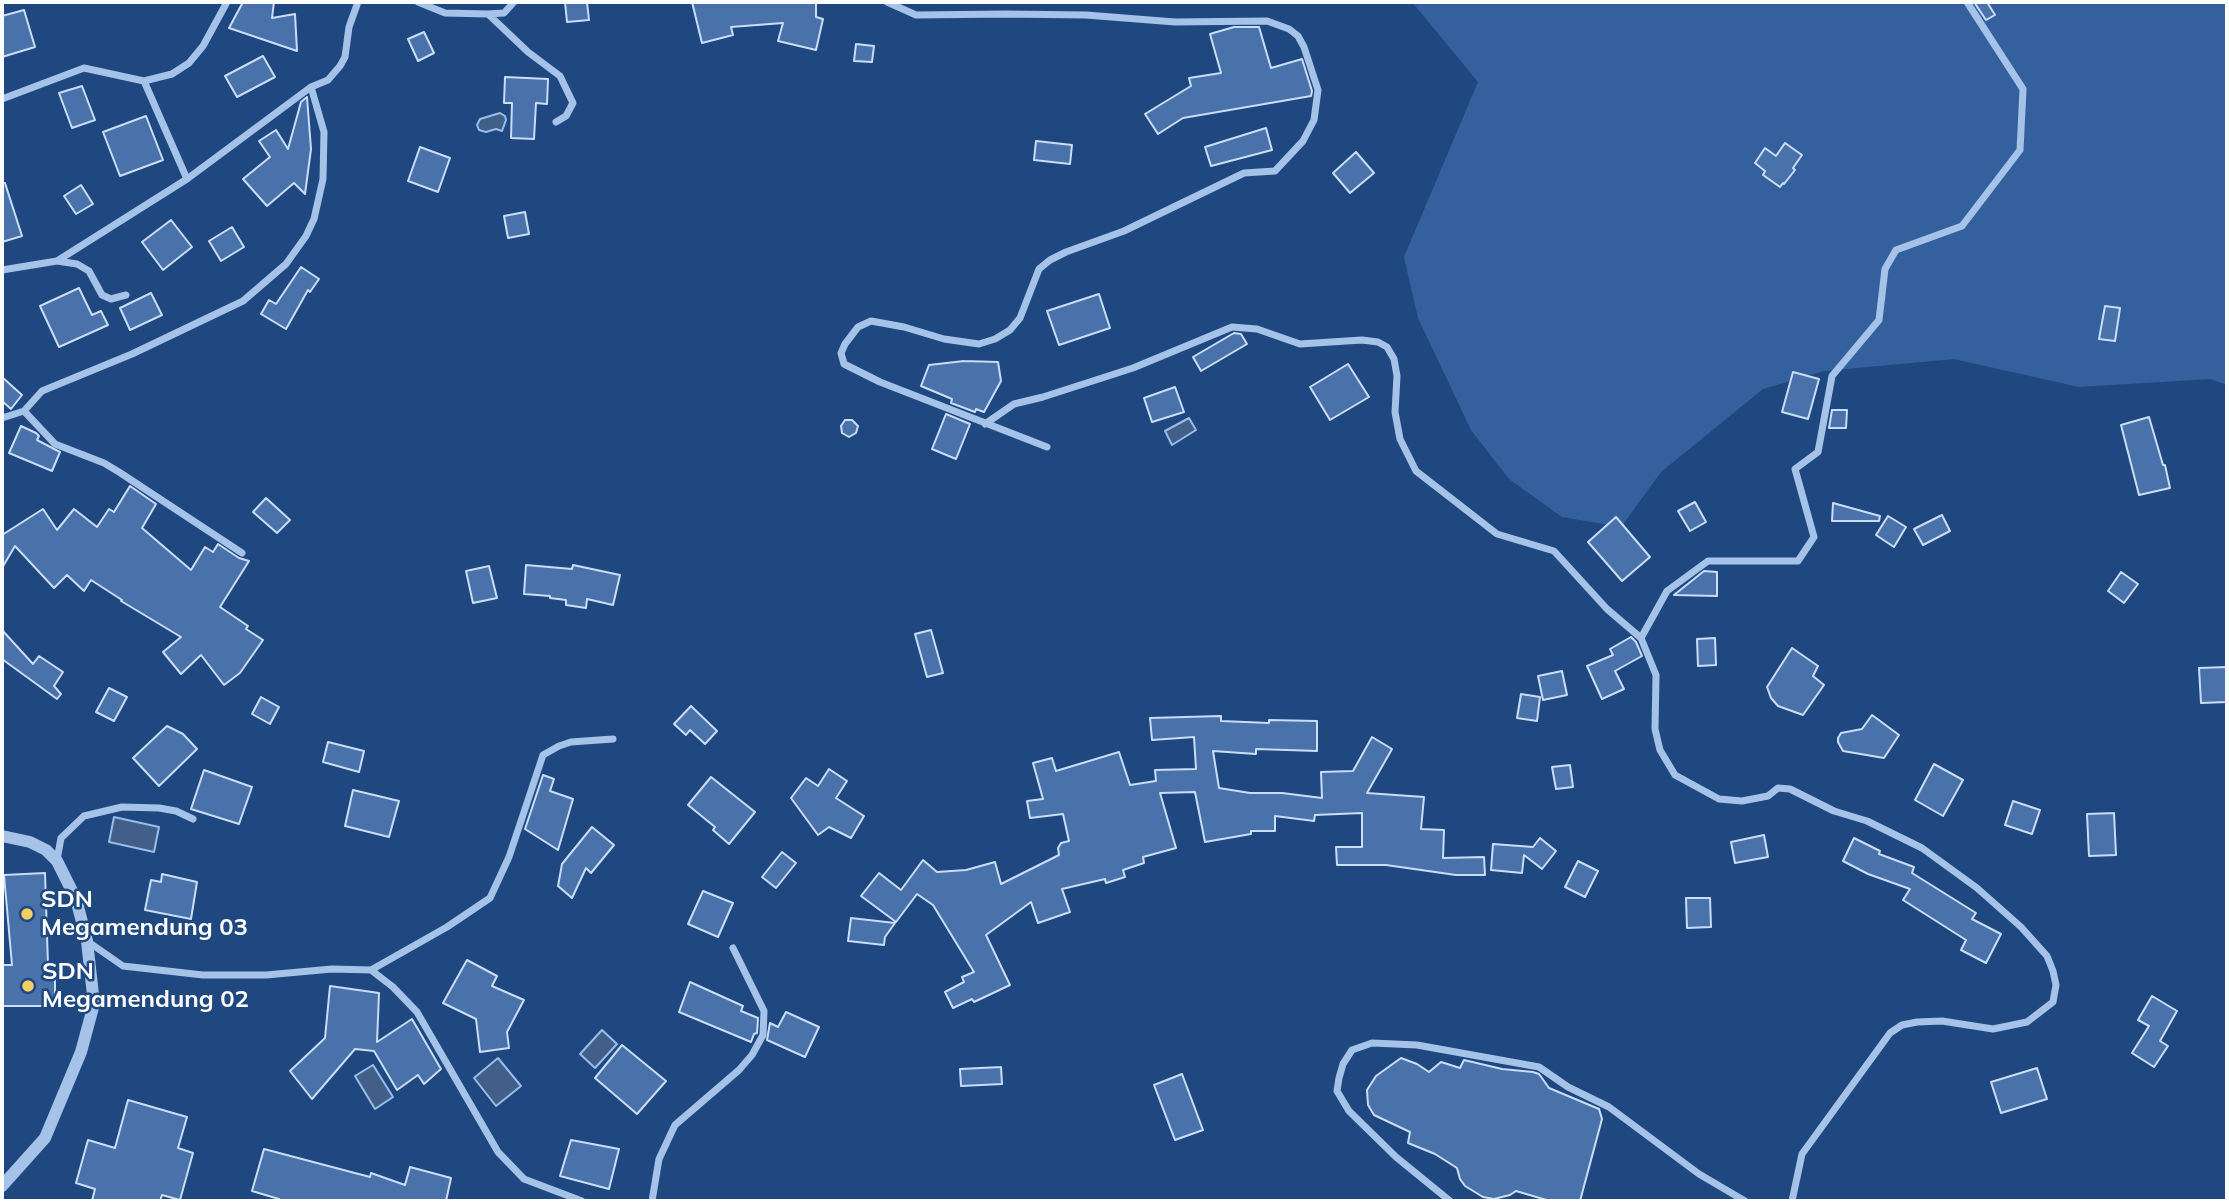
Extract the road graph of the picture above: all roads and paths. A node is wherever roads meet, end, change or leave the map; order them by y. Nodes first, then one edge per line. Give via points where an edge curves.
1 (227, 2) edge
2 (358, 2) edge
3 (418, 2) edge
4 (513, 2) edge
5 (887, 2) edge
6 (1967, 2) edge
7 (488, 14) junction
8 (144, 81) junction
9 (311, 87) junction
10 (2, 99) edge
11 (555, 122) dead end
12 (187, 179) junction
13 (57, 261) junction
14 (2, 270) edge
15 (126, 295) dead end
16 (24, 411) junction
17 (2, 418) edge
18 (985, 424) junction
19 (1047, 447) dead end
20 (242, 554) dead end
21 (1641, 638) junction
22 (613, 739) dead end
23 (193, 820) dead end
24 (2, 836) edge
25 (57, 861) junction
26 (87, 941) junction
27 (733, 948) dead end
28 (371, 970) junction
29 (2, 1186) edge
30 (582, 1201) edge
31 (652, 1201) edge
32 (1450, 1201) edge
33 (1745, 1201) edge
34 (1792, 1201) edge

1 - 8 street via 189,63 172,74
2 - 9 street via 345,57 328,80
3 - 7 street via 445,13
4 - 7 street via 503,13
5 - 18 street via 916,15 1006,13 1175,22 1267,21 1298,36 1318,90 1314,120 1303,141 1275,170 1244,173 1124,231 1049,260 1040,269 1020,318 995,340 979,344 872,321 858,327 845,344 844,364
6 - 21 street via 2024,89 2020,150 1962,226 1896,250 1885,269 1879,320 1832,376 1818,452 1795,469 1814,537 1798,561 1708,561 1667,591
7 - 11 street via 559,76 573,103 566,116
8 - 10 street via 84,68
8 - 12 street
9 - 12 street
9 - 16 street via 324,132 323,179 314,219 286,264 243,301 42,391
12 - 13 street
13 - 14 street
13 - 15 street via 89,271 102,295 111,299
16 - 17 street
16 - 20 street via 55,444 104,463
18 - 19 street
18 - 21 street via 1014,404 1133,368 1232,327 1257,329 1300,344 1378,342 1394,359 1400,439 1416,471 1497,534 1554,551 1607,609
21 - 34 street via 1656,675 1655,729 1660,750 1675,775 1720,799 1742,801 1768,796 1778,788 1790,789 1922,848 2012,919 2047,956 2053,971 2053,1002 2026,1022 1993,1029 1917,1022 1890,1033 1802,1154
22 - 28 street via 571,742 543,755 509,857 489,898
23 - 25 street via 159,808 122,807 84,816 61,838
24 - 25 street via 30,842
25 - 26 street via 76,900
26 - 28 street via 123,966 203,975
26 - 29 street via 93,1004 81,1052 45,1138
27 - 31 street via 764,1011 762,1035 739,1070 675,1125 659,1159
28 - 30 street via 417,1012 498,1152 524,1179
32 - 33 street via 1349,1111 1338,1091 1343,1064 1352,1050 1373,1043 1417,1045 1539,1067 1609,1107 1699,1174

